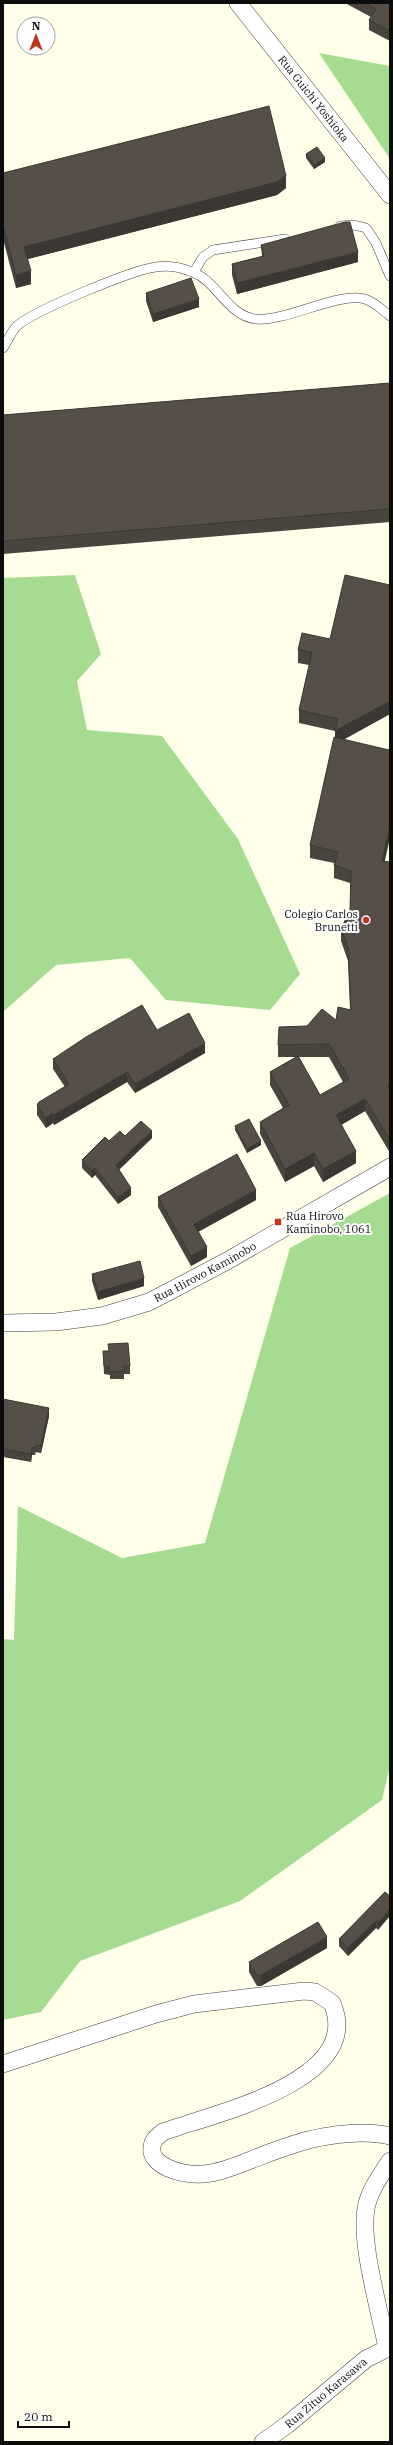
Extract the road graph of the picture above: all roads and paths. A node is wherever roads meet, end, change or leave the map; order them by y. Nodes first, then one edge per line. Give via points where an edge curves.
1 (238, 3) edge
2 (390, 195) edge
3 (329, 228) edge
4 (292, 237) edge
5 (194, 272) junction
6 (390, 276) edge
7 (390, 316) edge
8 (3, 348) edge
9 (390, 1167) edge
10 (3, 1323) edge
11 (3, 2064) edge
12 (390, 2136) edge
13 (390, 2161) edge
14 (388, 2348) edge
15 (263, 2442) edge

1 - 2 street, Rua Guichi Yoshioka
3 - 6 lane via 354,225 366,228
4 - 5 lane via 262,244 213,250 203,257
5 - 7 lane via 212,286 239,315 255,319 278,317 354,298 372,302
5 - 8 lane via 170,266 150,268 74,297 21,322 12,331
9 - 10 street, Rua Hirovo Kaminobo via 227,1261 149,1302 102,1316 56,1322
11 - 12 street via 194,2004 304,1991 315,1992 332,2002 336,2018 335,2037 318,2063 263,2099 163,2132 151,2145 152,2154 164,2167 177,2172 211,2174 238,2167 255,2158 308,2140 336,2135
13 - 14 street via 373,2189 364,2222 366,2244
14 - 15 street, Rua Zituo Karasawa via 366,2359

